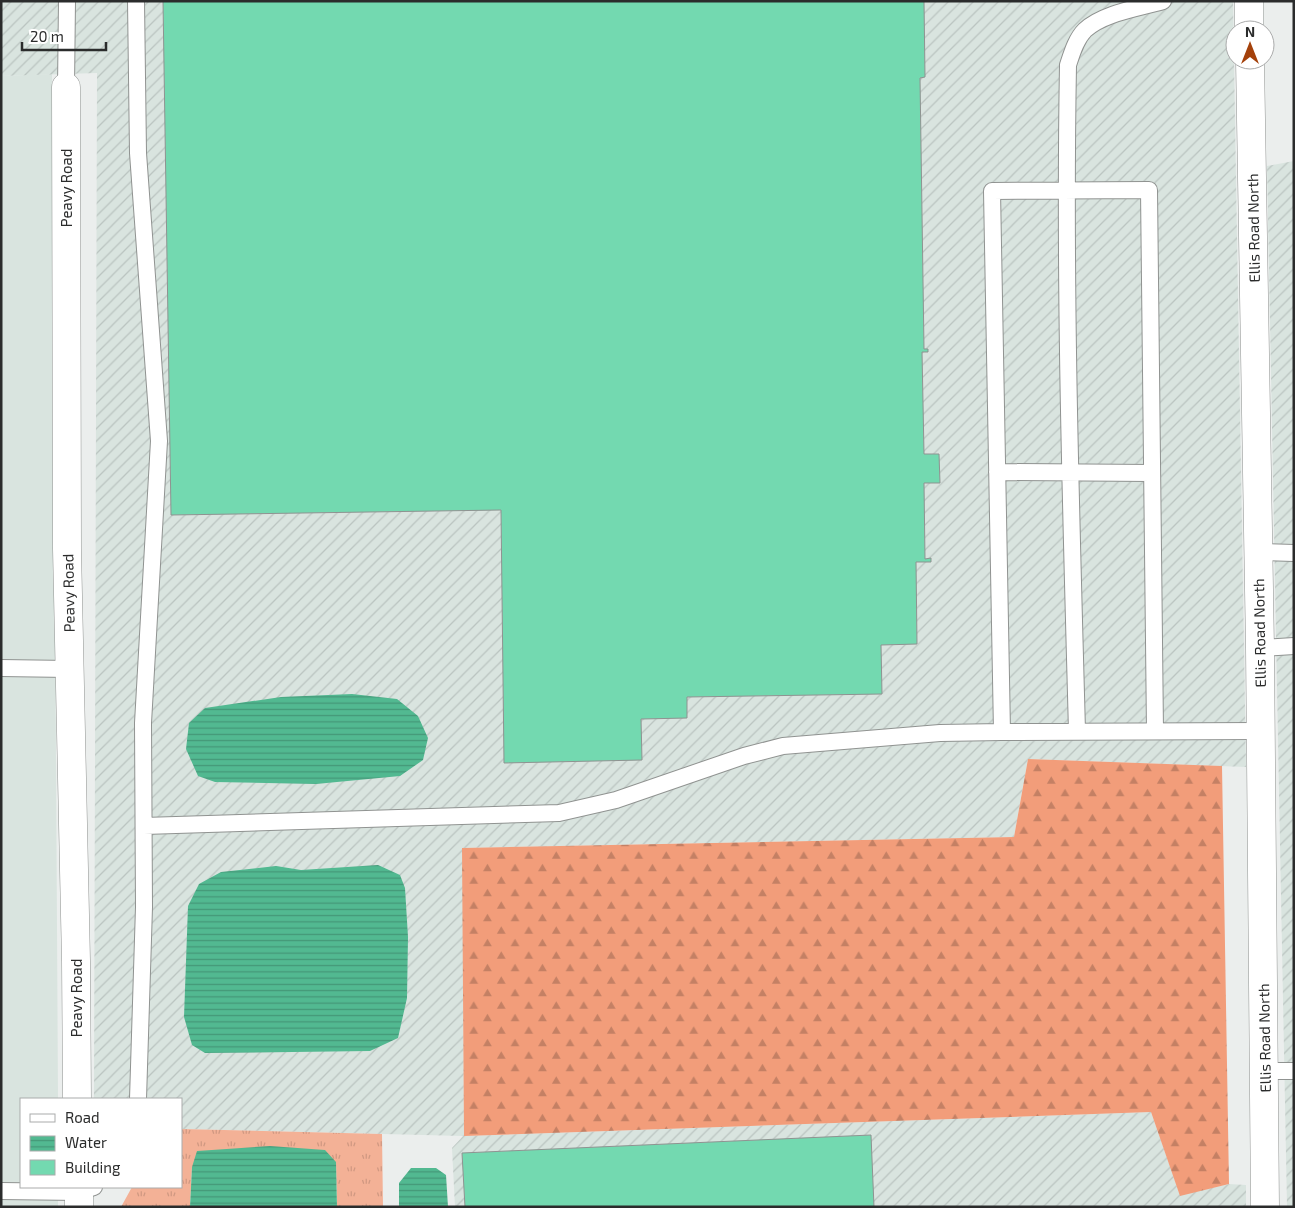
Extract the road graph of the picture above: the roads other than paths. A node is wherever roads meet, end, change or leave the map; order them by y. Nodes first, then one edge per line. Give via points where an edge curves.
1 (67, 1) edge
2 (136, 1) edge
3 (1163, 1) edge
4 (1249, 1) edge
5 (1249, 20) edge
6 (1250, 70) edge
7 (66, 86) joint
8 (1066, 191) junction
9 (997, 472) junction
10 (1070, 473) junction
11 (1152, 473) junction
12 (1258, 552) junction
13 (1294, 553) edge
14 (1294, 646) edge
15 (1260, 648) junction
16 (1, 668) edge
17 (69, 669) junction
18 (1077, 731) junction
19 (1155, 731) junction
20 (1260, 731) junction
21 (1002, 732) junction
22 (144, 826) junction
23 (1294, 1070) edge
24 (1265, 1071) junction
25 (77, 1098) edge
26 (138, 1098) edge
27 (1, 1191) edge
28 (83, 1193) edge
29 (1265, 1207) edge

1 - 7 lane
2 - 22 lane via 138,153 159,441 143,723
3 - 8 lane via 1102,18 1085,30 1074,46 1068,65
4 - 5 street
6 - 12 street, Ellis Road North
7 - 17 street, Peavy Road
8 - 9 lane via 992,191
8 - 10 lane
8 - 11 lane via 1149,190
9 - 10 lane
9 - 21 lane
10 - 11 lane
10 - 18 lane
11 - 19 lane
12 - 13 lane
12 - 15 street, Ellis Road North
14 - 15 lane
15 - 20 street, Ellis Road North
16 - 17 lane
17 - 25 street, Peavy Road
18 - 19 lane
18 - 21 lane
19 - 20 lane
20 - 24 street, Ellis Road North
21 - 22 lane via 940,733 783,746 616,800 559,812
22 - 26 lane
23 - 24 lane
24 - 29 street, Ellis Road North
27 - 28 lane

